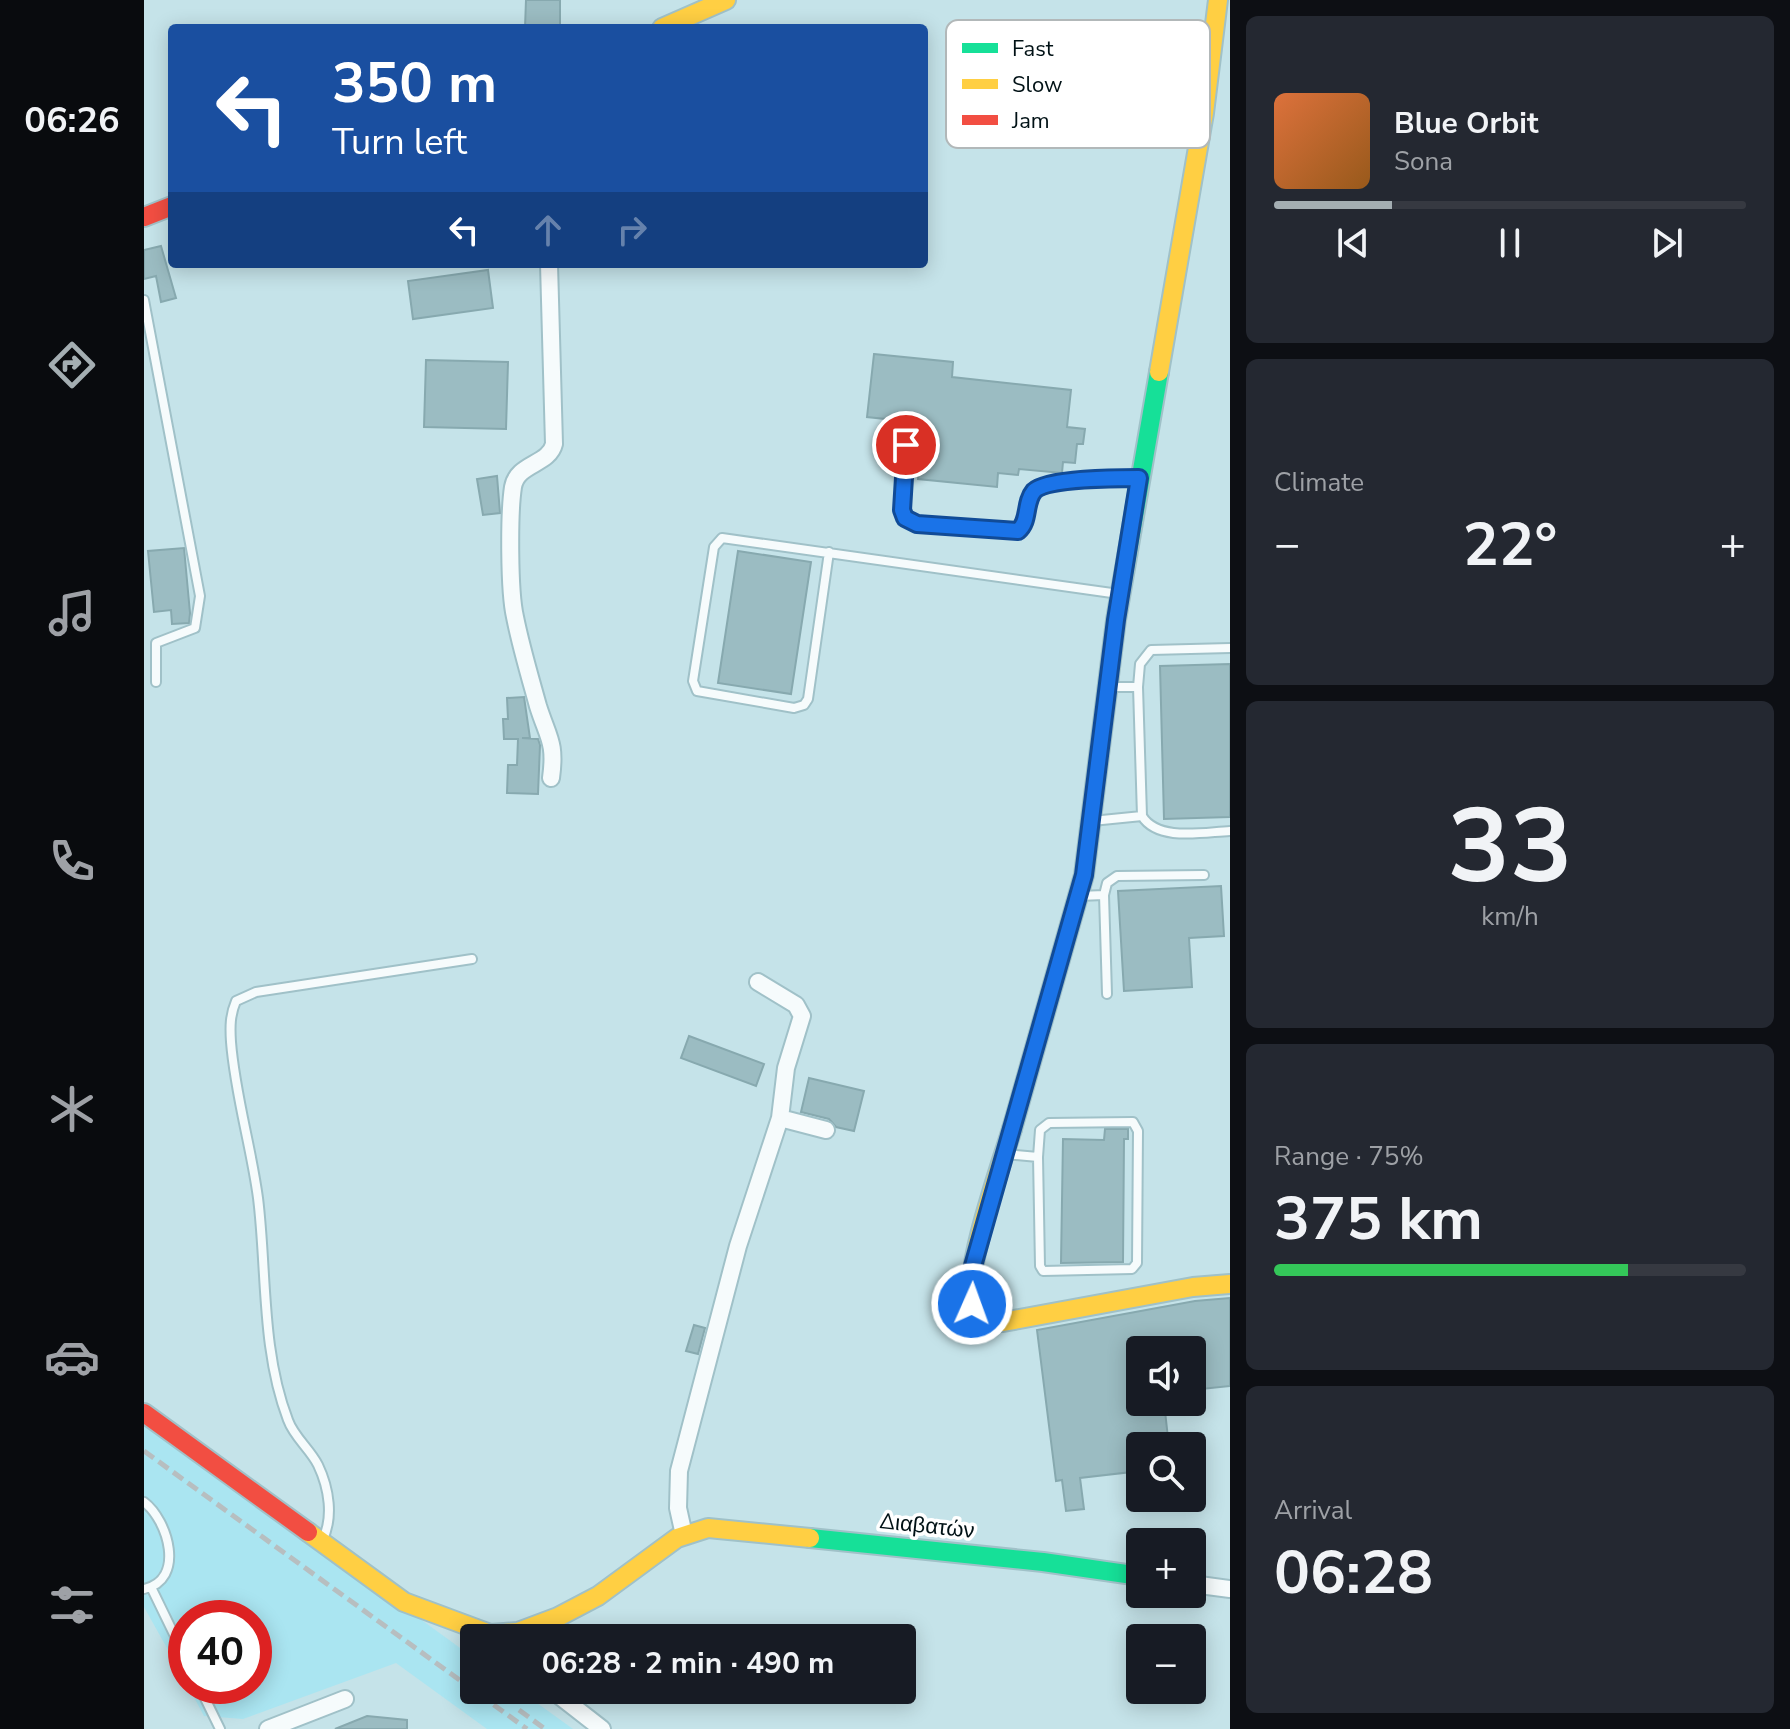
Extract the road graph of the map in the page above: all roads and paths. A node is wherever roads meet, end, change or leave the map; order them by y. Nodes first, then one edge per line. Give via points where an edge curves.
1 (726, 0) edge
2 (1218, 0) edge
3 (671, 24) edge
4 (1210, 65) edge
5 (1198, 148) edge
6 (168, 208) edge
7 (144, 217) edge
8 (549, 268) edge
9 (144, 300) edge
10 (906, 445) dead end
11 (1139, 478) junction
12 (829, 552) junction
13 (1120, 594) junction
14 (1230, 648) edge
15 (156, 682) dead end
16 (1107, 687) junction
17 (1138, 687) junction
18 (551, 778) dead end
19 (1142, 816) junction
20 (1090, 821) junction
21 (1230, 831) edge
22 (1204, 875) dead end
23 (1104, 895) junction
24 (1078, 896) junction
25 (472, 959) dead end
26 (758, 982) dead end
27 (1107, 994) dead end
28 (780, 1118) junction
29 (826, 1130) dead end
30 (1005, 1154) junction
31 (1038, 1157) junction
32 (1230, 1284) edge
33 (144, 1413) edge
34 (144, 1502) edge
35 (684, 1535) junction
36 (322, 1542) junction
37 (1126, 1574) edge
38 (1206, 1586) edge
39 (148, 1588) edge
40 (1230, 1589) edge
41 (461, 1624) edge
42 (539, 1624) edge
43 (168, 1625) edge
44 (345, 1699) dead end
45 (208, 1704) edge
46 (570, 1704) edge
47 (220, 1729) edge
48 (268, 1729) edge
49 (602, 1729) edge

1 - 3 street
2 - 4 street
5 - 11 street
6 - 7 street
8 - 18 street via 554,444 513,486 512,586 537,703 552,740
9 - 15 lane via 200,596 195,628 156,643
10 - 11 lane via 902,510 917,524 1018,531 1030,498 1043,485
11 - 13 street
12 - 12 lane via 731,538 717,541 693,681 697,691 794,708 804,705
12 - 13 lane
13 - 16 street
14 - 17 lane via 1151,650 1140,664
16 - 17 lane
16 - 20 street
17 - 19 lane
19 - 20 lane
19 - 21 lane via 1151,826 1169,831
20 - 24 street
22 - 23 lane via 1117,876 1107,883
23 - 24 lane
23 - 27 lane
24 - 30 street
25 - 36 lane via 256,992 236,1001 231,1011 231,1047 257,1193 271,1351 280,1400 291,1428 318,1464 329,1499 329,1528
26 - 28 street via 801,1010
28 - 29 street
28 - 35 street via 738,1246 679,1471
30 - 31 lane
30 - 32 street via 971,1273 972,1304 987,1319 1003,1322
31 - 31 lane via 1045,1124 1135,1124 1137,1258 1132,1269 1043,1271
33 - 36 street
34 - 39 lane via 160,1518 168,1547 166,1575
35 - 37 street, Διαβατών via 708,1528
35 - 42 street via 598,1596
36 - 41 street via 404,1602
38 - 40 street
39 - 43 lane
44 - 48 street
45 - 47 lane
46 - 49 street

